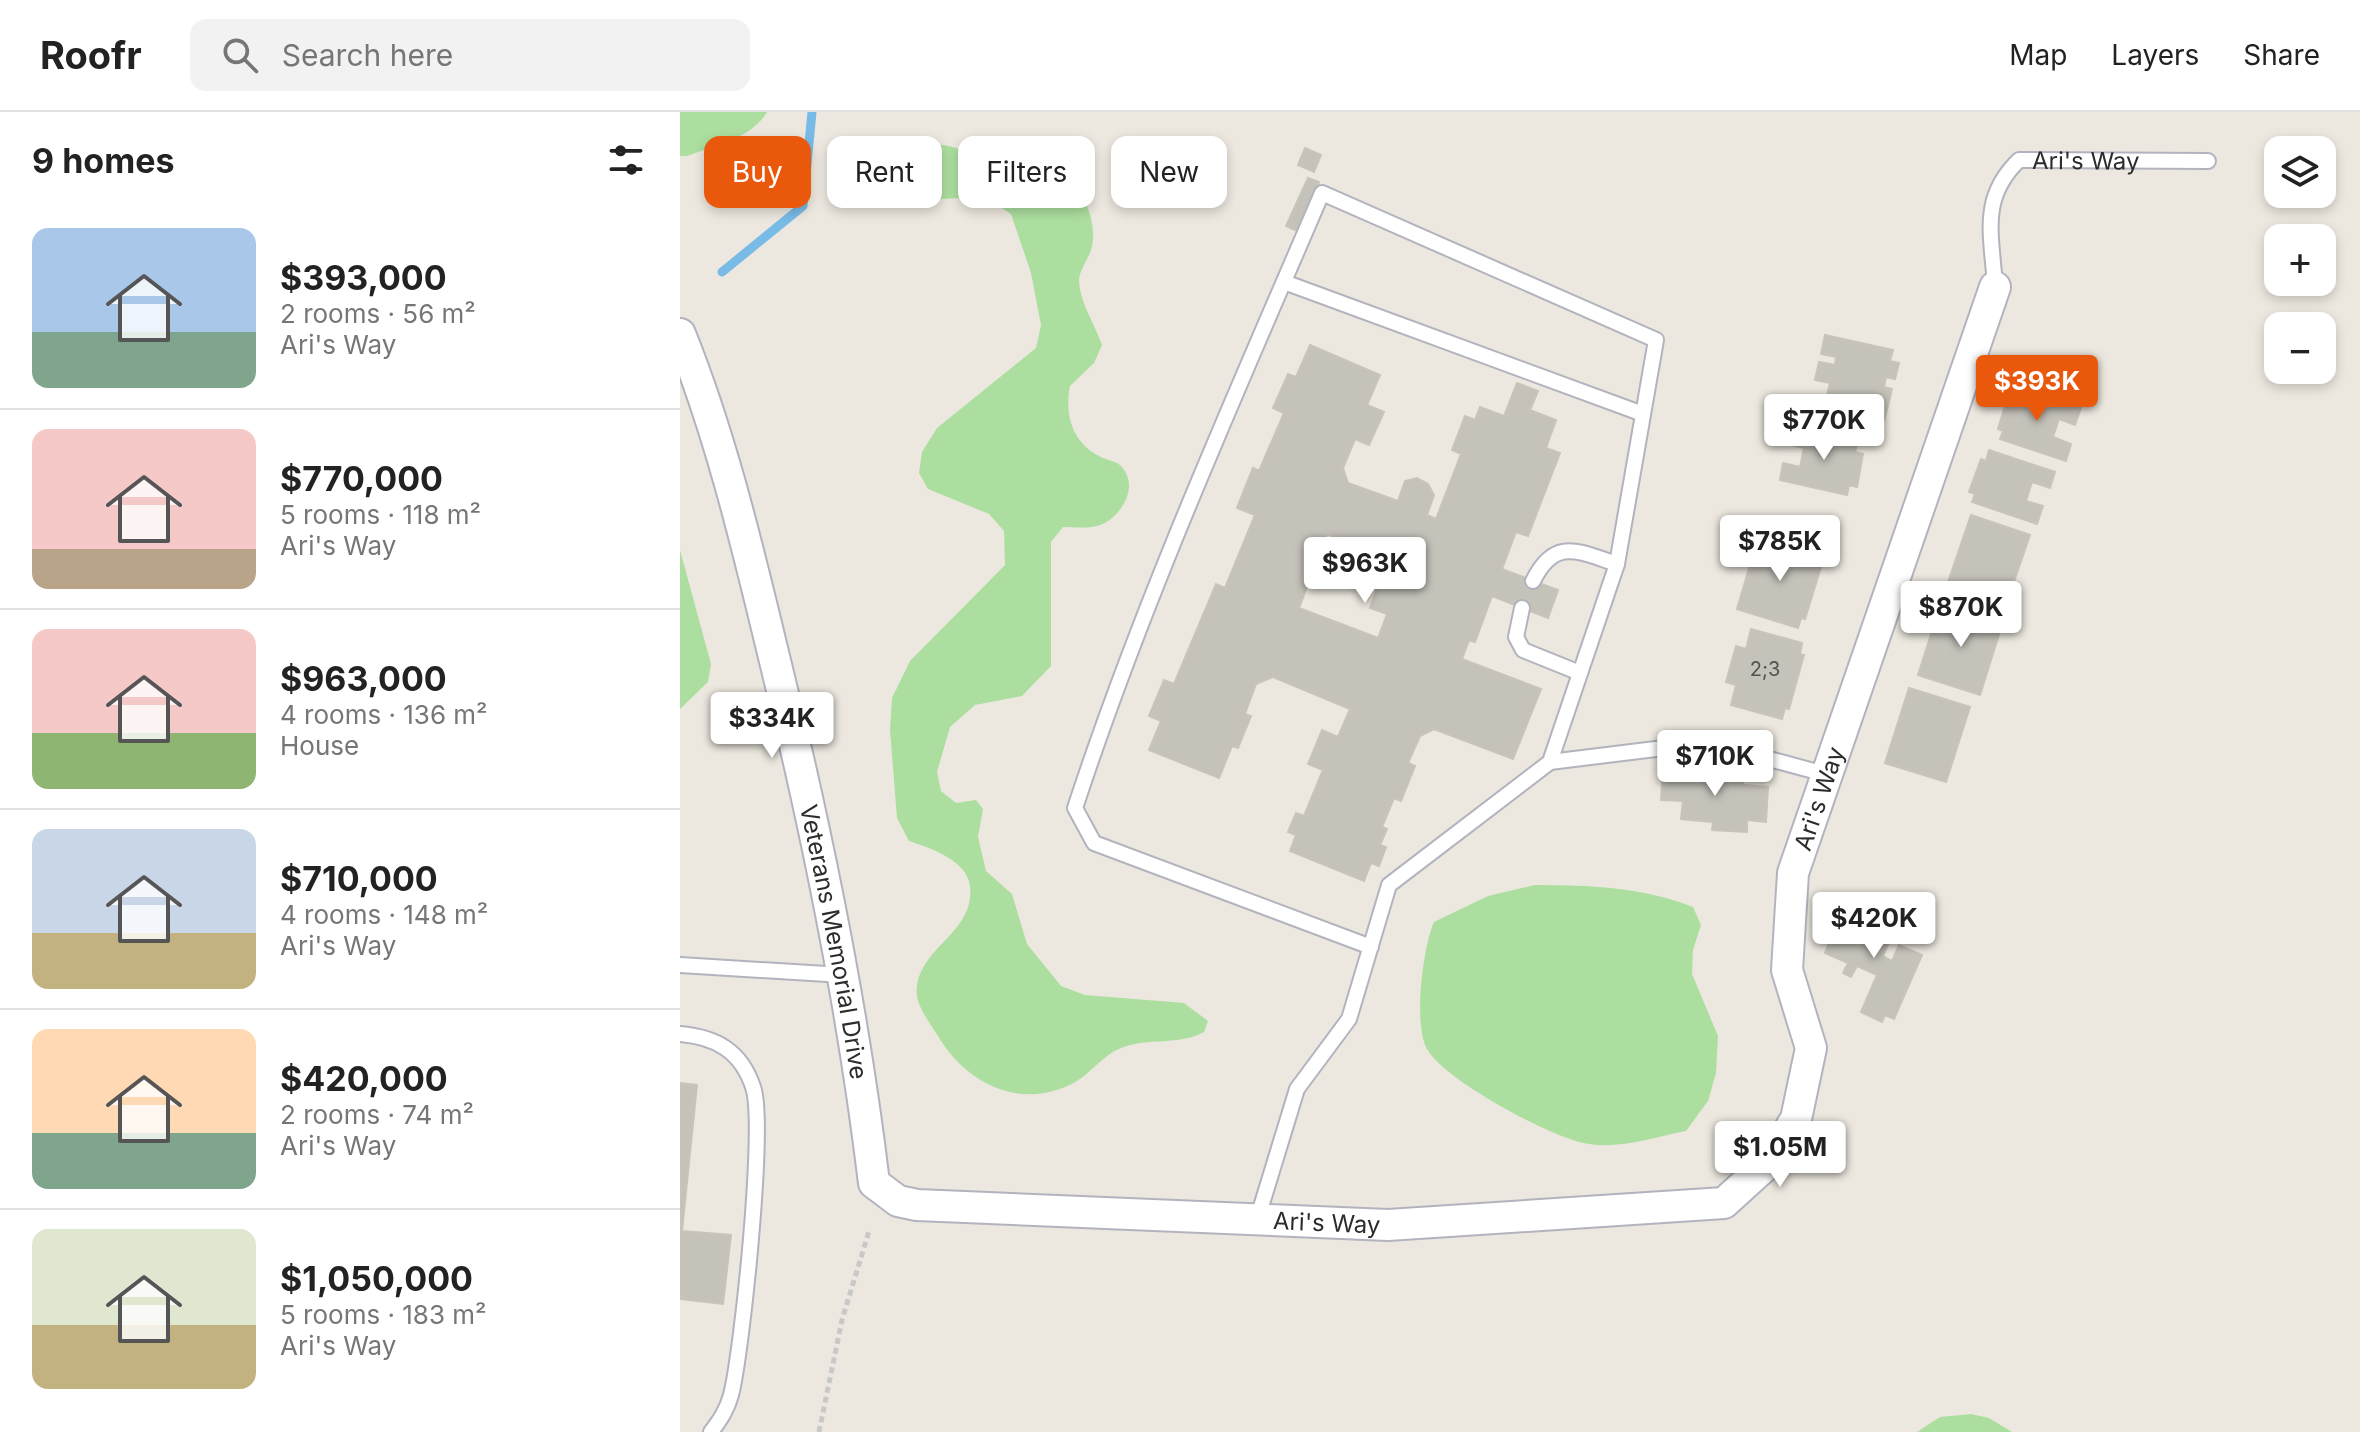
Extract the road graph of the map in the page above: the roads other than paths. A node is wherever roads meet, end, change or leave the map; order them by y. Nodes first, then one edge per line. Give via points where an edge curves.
1 (2208, 161) dead end
2 (1284, 282) junction
3 (1995, 287) joint
4 (680, 334) edge
5 (1643, 414) junction
6 (1617, 564) junction
7 (1533, 581) dead end
8 (1522, 608) dead end
9 (1580, 673) junction
10 (1550, 762) junction
11 (1825, 774) junction
12 (1371, 947) junction
13 (680, 965) edge
14 (843, 975) junction
15 (680, 1034) edge
16 (874, 1183) joint
17 (1257, 1220) junction
18 (711, 1432) edge

1 - 3 lane, Ari's Way via 2019,160 2001,178 1990,206
2 - 5 lane
2 - 5 lane via 1322,193 1656,340
2 - 12 lane via 1120,682 1075,808 1094,843
3 - 11 street, Ari's Way
4 - 14 street, Veterans Memorial Drive via 709,408 761,602 808,797
5 - 6 lane
6 - 7 lane via 1571,550 1553,553
6 - 9 lane
8 - 9 lane via 1516,637 1523,650
9 - 10 lane
10 - 11 lane via 1672,747 1758,756
10 - 12 lane via 1389,885
11 - 17 street, Ari's Way via 1793,873 1787,970 1811,1048 1796,1119 1770,1161 1724,1203 1388,1225
12 - 17 lane via 1349,1019 1297,1089
13 - 14 lane
14 - 16 street, Veterans Memorial Drive
15 - 18 lane via 706,1037 729,1049 745,1068 756,1101 732,1391
16 - 17 street, Ari's Way via 898,1201 917,1205

